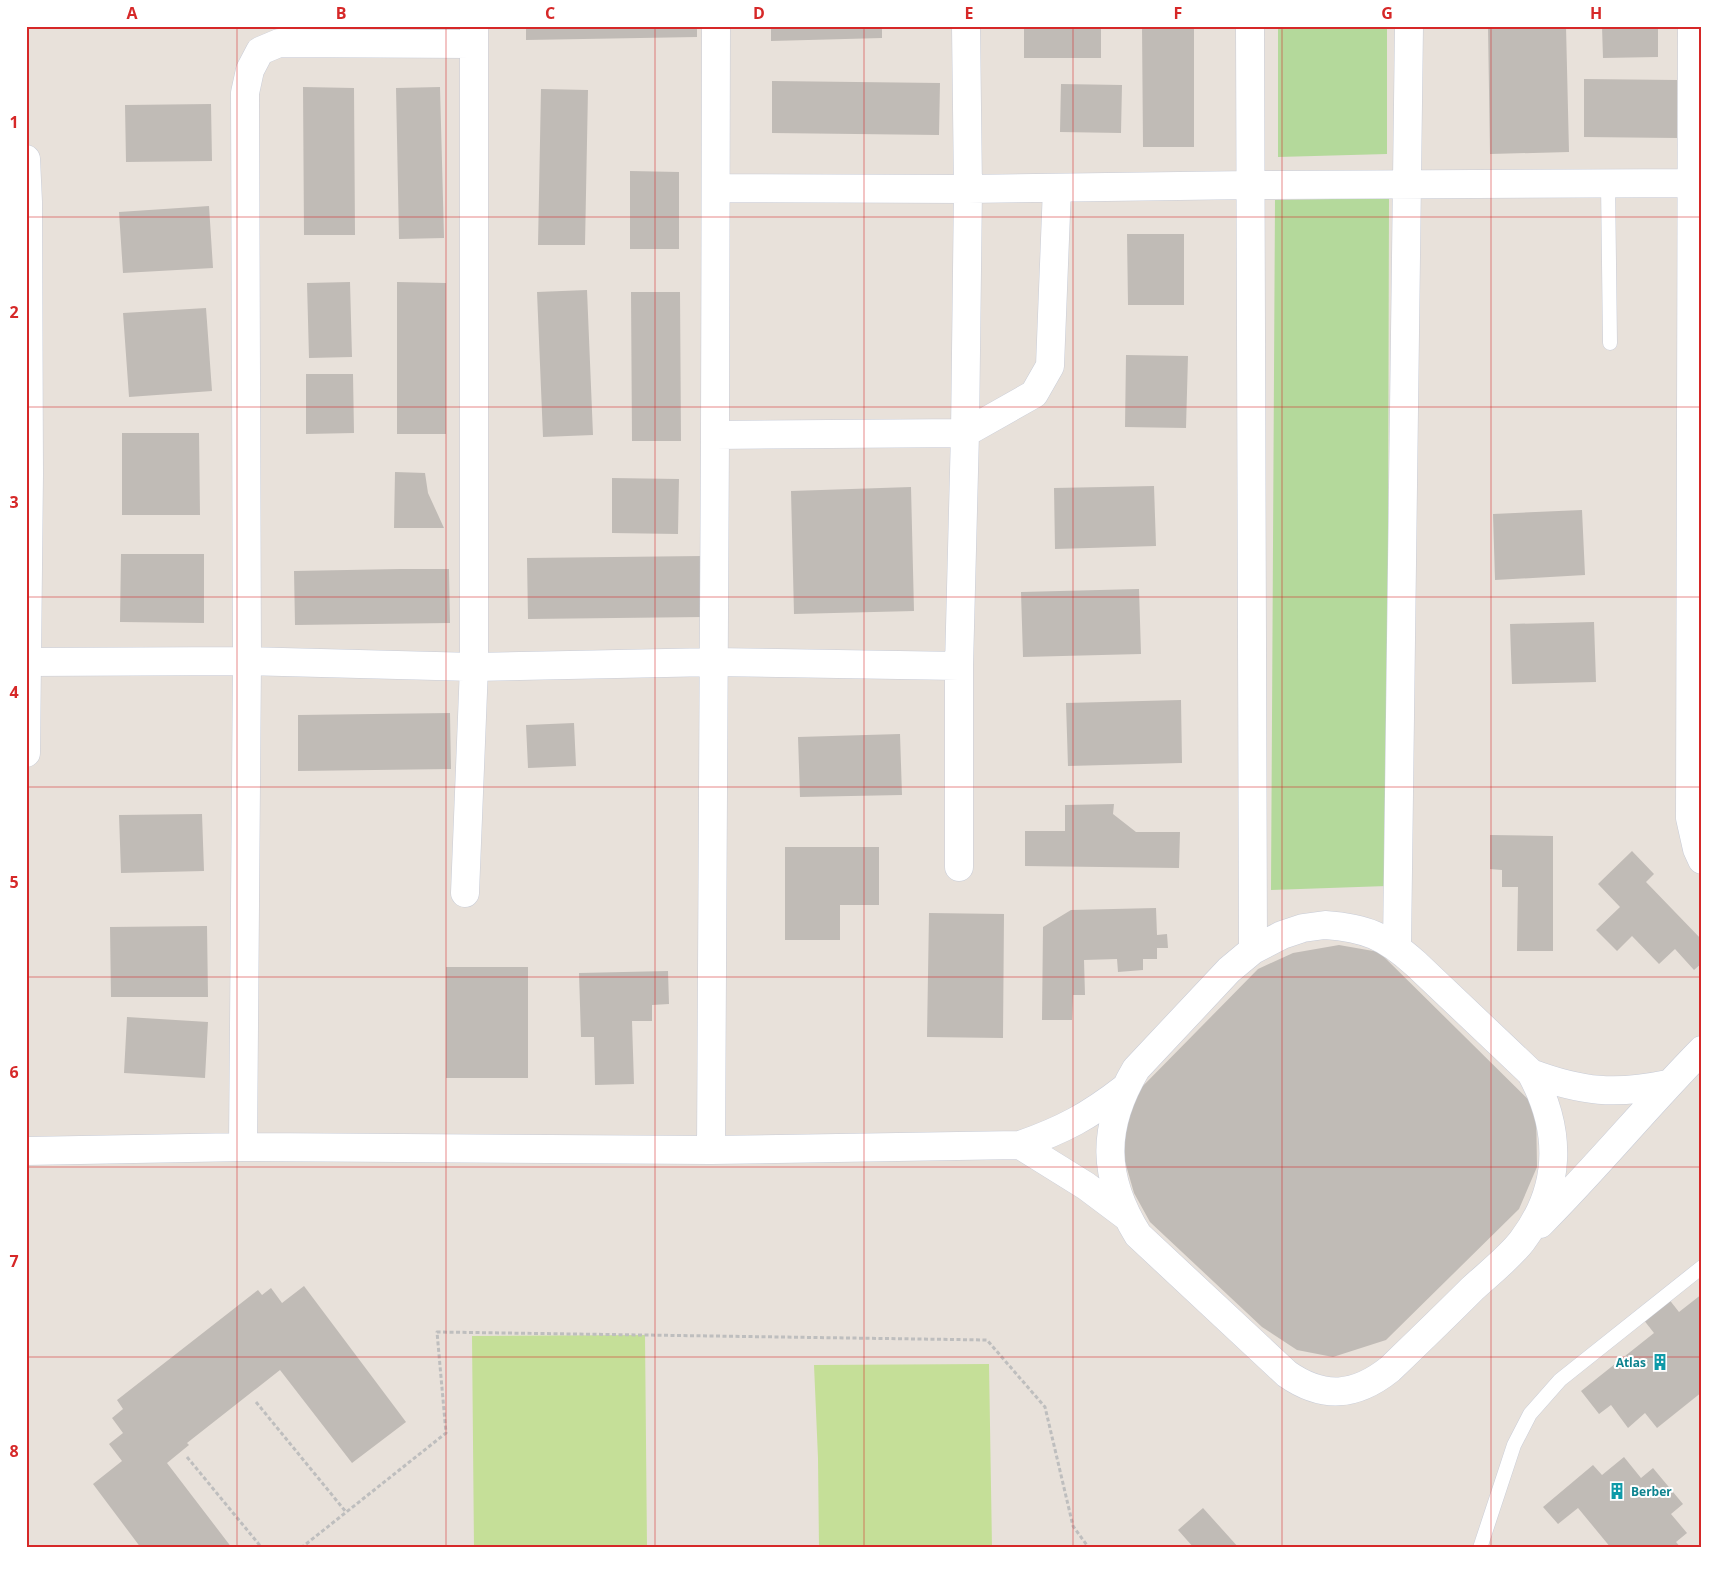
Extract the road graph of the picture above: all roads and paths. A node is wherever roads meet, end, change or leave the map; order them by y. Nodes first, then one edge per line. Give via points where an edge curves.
1 (716, 26) edge
2 (966, 26) edge
3 (1250, 26) edge
4 (1408, 26) edge
5 (1692, 26) edge
6 (356, 35) edge
7 (474, 35) edge
8 (26, 159) edge
9 (1608, 183) junction
10 (1697, 183) edge
11 (1251, 185) junction
12 (1407, 185) junction
13 (716, 188) junction
14 (1057, 188) junction
15 (968, 190) junction
16 (1610, 343) dead end
17 (1696, 424) edge
18 (965, 433) junction
19 (716, 436) junction
20 (247, 661) junction
21 (27, 662) edge
22 (714, 662) junction
23 (959, 666) junction
24 (474, 667) junction
25 (26, 753) edge
26 (1702, 860) edge
27 (960, 867) dead end
28 (465, 893) dead end
29 (1397, 947) junction
30 (1253, 950) junction
31 (1702, 1050) edge
32 (1532, 1073) junction
33 (1668, 1084) junction
34 (1125, 1088) junction
35 (1020, 1145) junction
36 (243, 1147) junction
37 (711, 1150) junction
38 (26, 1152) edge
39 (1126, 1216) junction
40 (1521, 1242) junction
41 (1702, 1267) edge
42 (256, 1402) dead end
43 (187, 1457) dead end
44 (346, 1512) junction
45 (262, 1548) edge
46 (301, 1548) edge
47 (1089, 1548) edge
48 (1480, 1548) edge

1 - 13 street
2 - 15 street
3 - 11 street
4 - 12 street
5 - 10 street
6 - 7 street
6 - 20 street via 278,43 260,51 250,70 245,94
7 - 24 street
8 - 21 street
9 - 10 street
9 - 12 street
9 - 16 lane
10 - 17 street
11 - 12 street
11 - 14 street
11 - 30 street
12 - 29 street
13 - 15 street
13 - 19 street
14 - 15 street
14 - 18 street via 1050,366 1034,394
15 - 18 street
17 - 26 street via 1690,818
18 - 19 street
18 - 23 street
19 - 22 street
20 - 21 street
20 - 24 street
20 - 36 street
21 - 25 street
22 - 23 street
22 - 24 street
22 - 37 street
23 - 27 street
24 - 28 street
29 - 30 street via 1375,934 1325,925 1296,931
29 - 32 street
30 - 34 street via 1136,1069
31 - 33 street
32 - 33 street via 1561,1084 1593,1090 1624,1091
32 - 40 street via 1549,1114 1554,1137 1554,1163 1540,1213
33 - 40 street via 1580,1185
34 - 35 street via 1085,1118
34 - 39 street via 1116,1109 1110,1153 1112,1175
35 - 37 street
35 - 39 street via 1086,1186
36 - 37 street
36 - 38 street
39 - 40 street via 1138,1235 1287,1374 1300,1383 1330,1392 1346,1392 1377,1380
41 - 48 lane via 1560,1380 1530,1414 1514,1445
42 - 44 path
43 - 45 path
44 - 46 path
44 - 47 path via 446,1432 437,1332 987,1340 1045,1407 1073,1526

